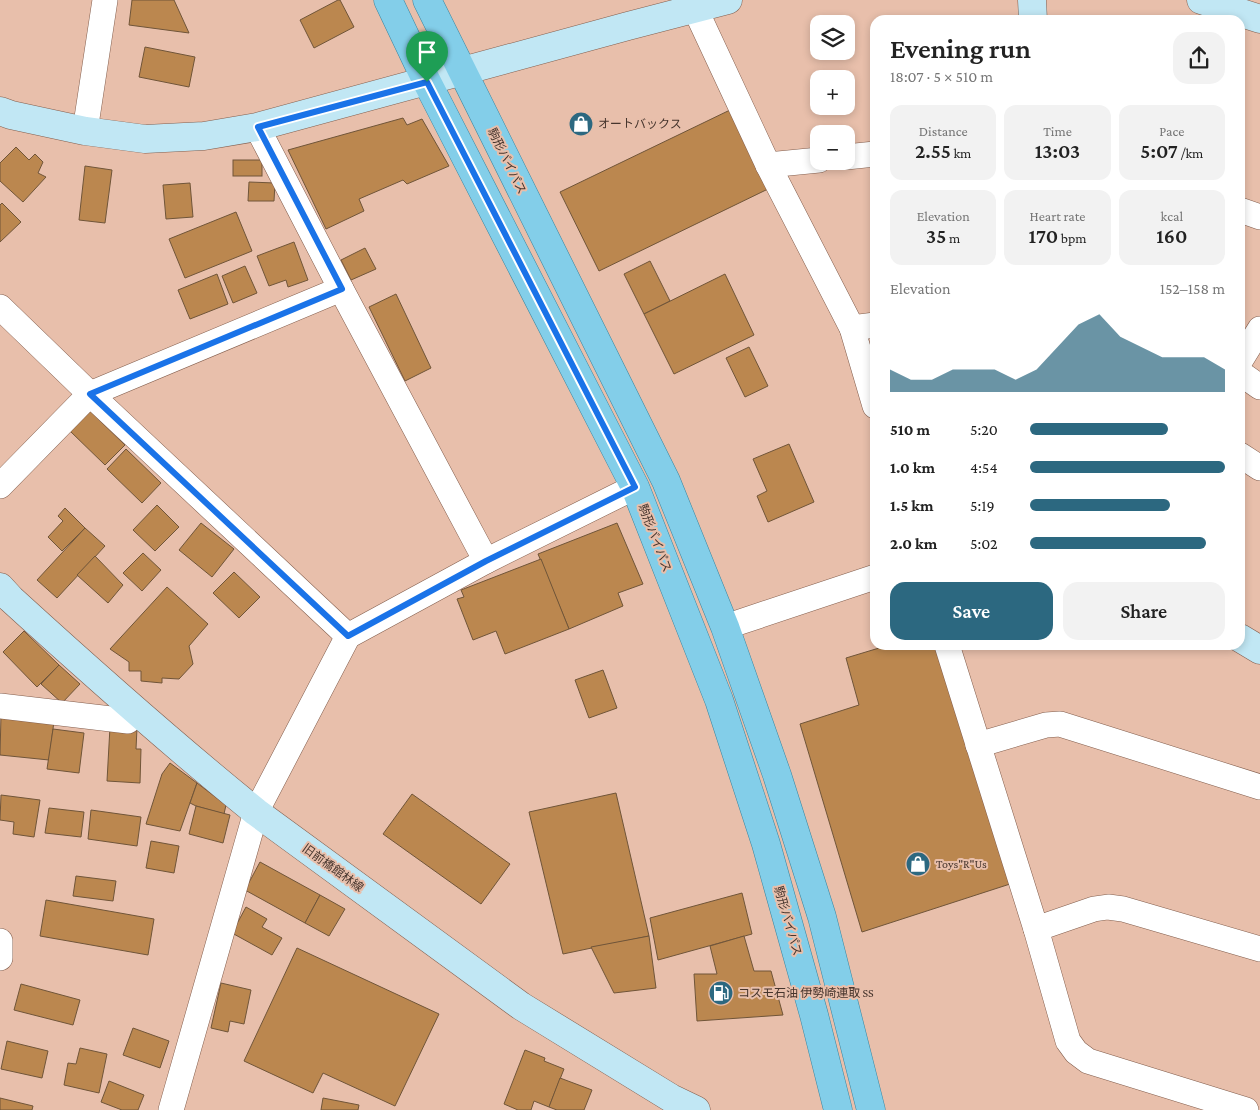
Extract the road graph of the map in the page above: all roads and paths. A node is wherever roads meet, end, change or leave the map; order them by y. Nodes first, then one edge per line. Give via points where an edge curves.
1 (105, 0) edge
2 (388, 0) edge
3 (427, 0) edge
4 (728, 0) edge
5 (1032, 0) edge
6 (1201, 0) edge
7 (694, 4) edge
8 (1032, 15) edge
9 (1260, 19) edge
10 (462, 71) junction
11 (427, 82) junction
12 (0, 111) edge
13 (258, 127) junction
14 (86, 131) junction
15 (870, 155) edge
16 (855, 156) edge
17 (810, 161) edge
18 (768, 164) junction
19 (1245, 212) edge
20 (1260, 217) edge
21 (342, 289) junction
22 (0, 307) edge
23 (863, 326) edge
24 (1260, 329) edge
25 (1245, 354) edge
26 (870, 373) edge
27 (1245, 376) edge
28 (1260, 387) edge
29 (90, 394) junction
30 (1245, 458) edge
31 (1260, 468) edge
32 (0, 486) edge
33 (635, 487) junction
34 (486, 561) junction
35 (870, 579) edge
36 (0, 587) edge
37 (725, 627) junction
38 (348, 636) junction
39 (1245, 641) edge
40 (949, 650) edge
41 (1260, 650) edge
42 (0, 706) edge
43 (137, 711) junction
44 (978, 745) junction
45 (1260, 787) edge
46 (256, 812) junction
47 (1036, 929) junction
48 (0, 941) edge
49 (1260, 949) edge
50 (0, 958) edge
51 (669, 1104) edge
52 (171, 1110) edge
53 (696, 1110) edge
54 (838, 1110) edge
55 (871, 1110) edge
56 (1246, 1110) edge

1 - 14 street
2 - 11 main road, 駒形バイパス
3 - 10 main road, 駒形バイパス
4 - 7 street
5 - 8 street
6 - 9 street
7 - 10 street via 628,26
7 - 18 street
10 - 11 street
10 - 37 main road, 駒形バイパス via 666,481
11 - 13 street
11 - 33 main road, 駒形バイパス
12 - 14 street
13 - 14 street via 204,136 145,139
13 - 21 street
15 - 16 street
17 - 18 street
18 - 23 street
19 - 20 street
21 - 29 street
21 - 34 street
22 - 29 street
23 - 26 street
24 - 25 street
27 - 28 street
29 - 32 street
29 - 38 street
30 - 31 street
33 - 34 street
33 - 54 main road, 駒形バイパス via 719,700 766,844
34 - 38 street
35 - 37 street
36 - 43 street, 旧前橋館林線
37 - 55 main road, 駒形バイパス via 822,917
38 - 46 street
39 - 41 street
40 - 44 street
42 - 43 street via 128,721
43 - 46 street, 旧前橋館林線
44 - 45 street via 1046,725 1060,724
44 - 47 street
46 - 51 street, 旧前橋館林線 via 521,1006
46 - 52 street
47 - 49 street via 1108,907
47 - 56 street via 1068,1041 1076,1052 1088,1061
48 - 50 street
51 - 53 street, 旧前橋館林線

